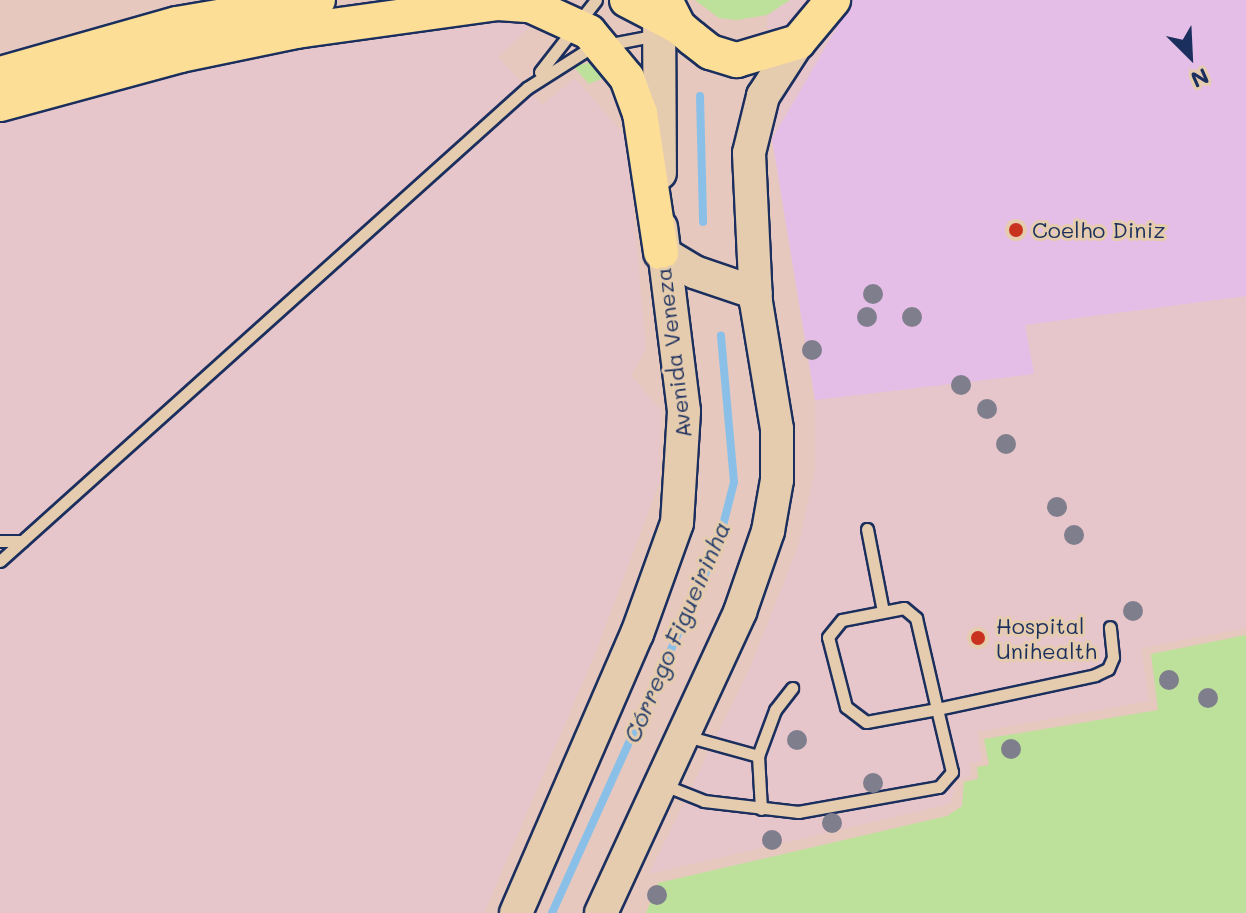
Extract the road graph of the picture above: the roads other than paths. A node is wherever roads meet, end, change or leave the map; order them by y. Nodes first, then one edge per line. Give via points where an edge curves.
1 (318, 0) edge
2 (454, 0) edge
3 (627, 0) edge
4 (833, 0) edge
5 (669, 19) edge
6 (592, 24) edge
7 (289, 32) junction
8 (798, 42) junction
9 (0, 74) edge
10 (527, 88) junction
11 (0, 104) edge
12 (661, 252) junction
13 (756, 293) junction
14 (867, 529) dead end
15 (0, 541) edge
16 (22, 541) junction
17 (0, 561) edge
18 (883, 611) junction
19 (1110, 627) dead end
20 (792, 688) dead end
21 (937, 709) junction
22 (686, 736) junction
23 (758, 756) junction
24 (664, 785) junction
25 (761, 809) junction
26 (516, 913) edge
27 (601, 913) edge

1 - 9 main road via 177,24
2 - 7 main road
3 - 5 main road
4 - 8 main road
5 - 6 lane
5 - 8 main road via 710,52 737,60
5 - 12 main road, Avenida Veneza
6 - 7 main road via 530,5 498,3
6 - 10 lane
6 - 10 lane via 568,57
6 - 12 main road via 627,78 640,113
7 - 11 main road
8 - 13 main road via 763,96 749,153
10 - 16 lane
12 - 13 main road via 694,272
12 - 26 main road, Avenida Veneza via 684,411 677,523 637,634
13 - 22 main road via 777,429 777,480 768,531 740,612
14 - 18 lane
15 - 16 lane
16 - 17 lane
18 - 21 lane via 904,608 916,618
18 - 21 lane via 842,620 828,637 846,707 866,722
19 - 21 lane via 1113,657 1108,669
20 - 23 lane via 775,710
21 - 25 lane via 952,772 948,782 798,812
22 - 23 lane
22 - 24 main road
23 - 25 lane
24 - 25 lane via 704,801
24 - 27 main road

